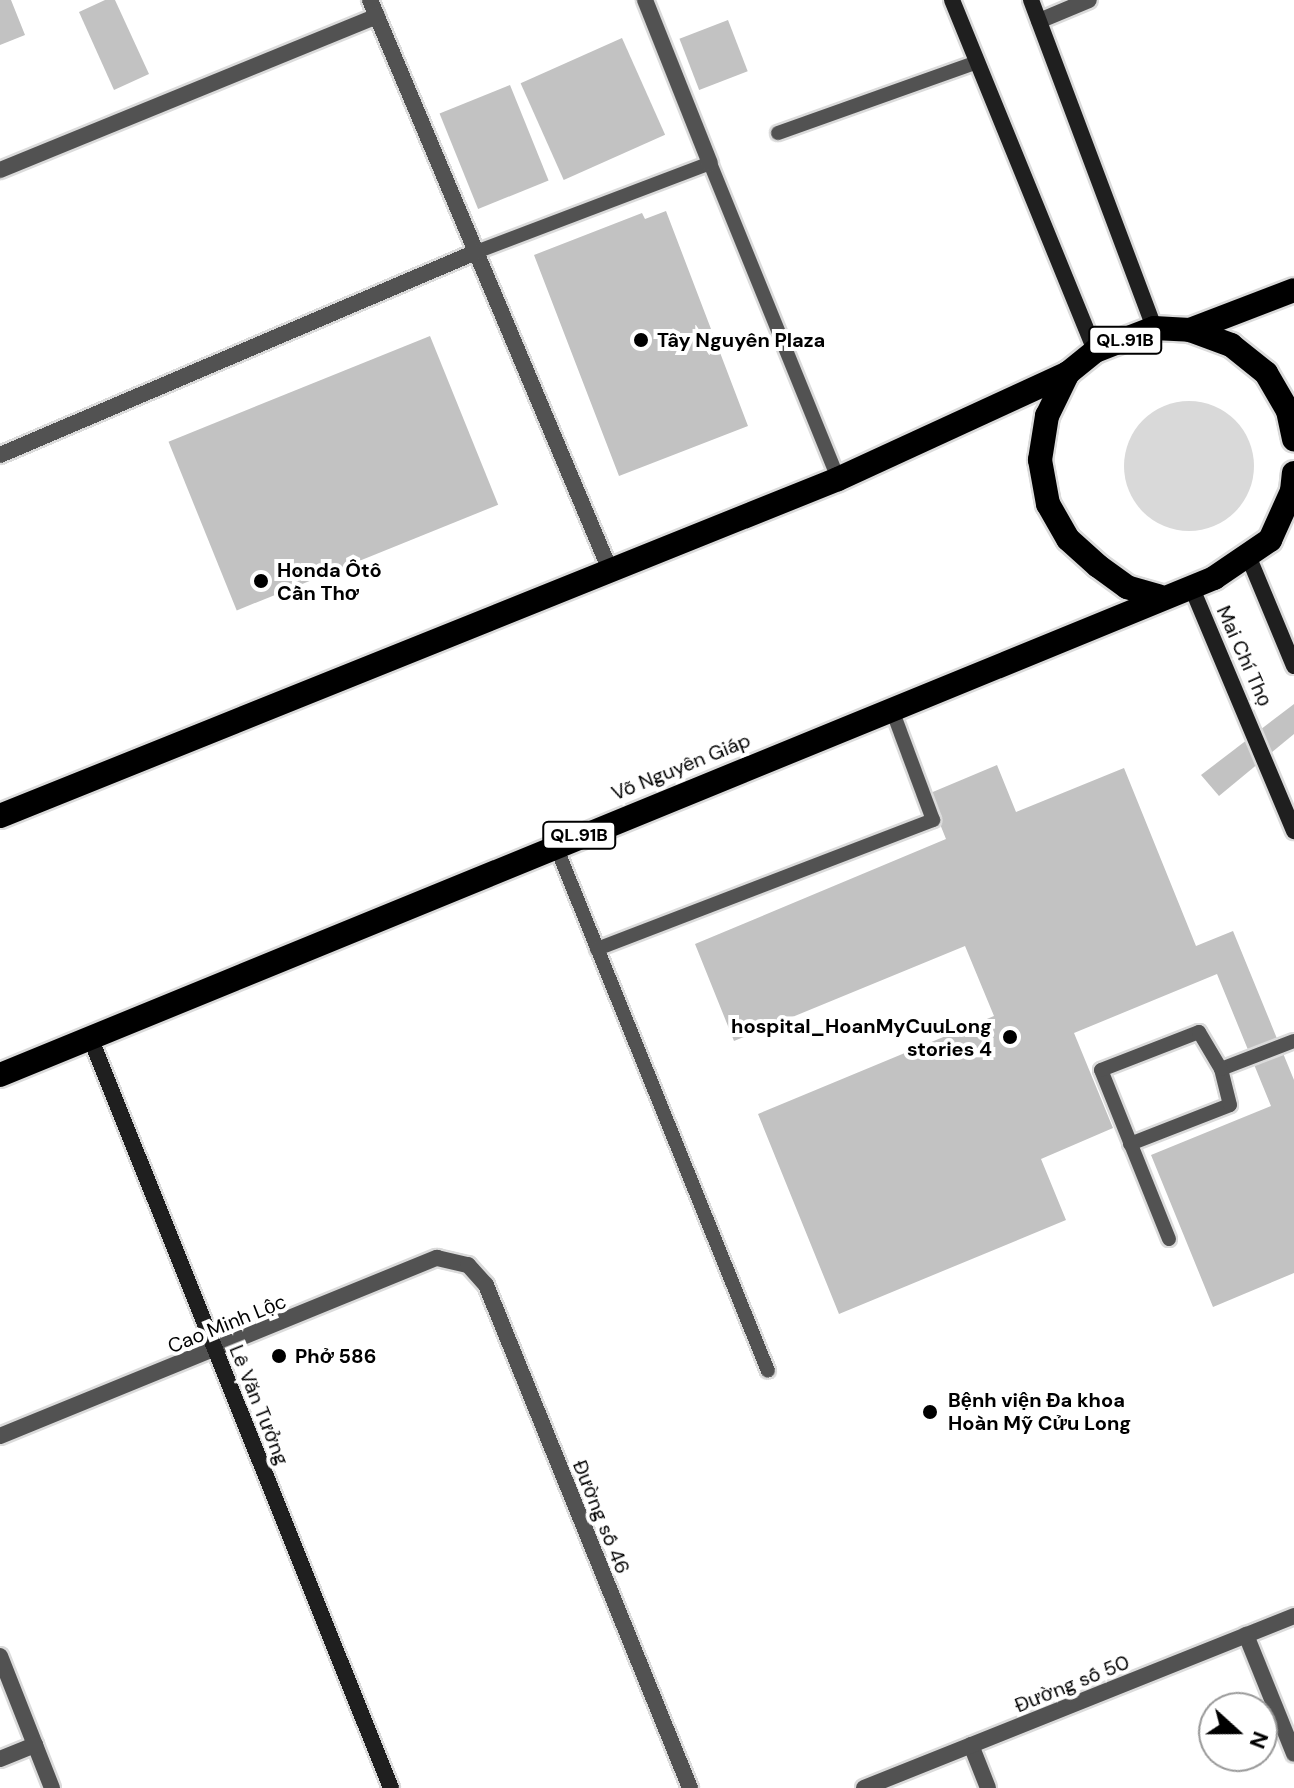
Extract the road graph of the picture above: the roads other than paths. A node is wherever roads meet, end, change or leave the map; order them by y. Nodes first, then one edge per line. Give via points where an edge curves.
1 (645, 0) edge
2 (952, 0) edge
3 (1031, 0) edge
4 (1089, 0) edge
5 (374, 8) edge
6 (1039, 21) junction
7 (977, 62) junction
8 (778, 133) dead end
9 (710, 163) junction
10 (0, 170) edge
11 (476, 252) junction
12 (1294, 290) edge
13 (1154, 328) junction
14 (1190, 330) junction
15 (1095, 351) junction
16 (1068, 373) junction
17 (1294, 439) edge
18 (0, 455) edge
19 (1294, 473) edge
20 (838, 479) junction
21 (1294, 532) edge
22 (1270, 540) junction
23 (1249, 558) junction
24 (610, 570) junction
25 (1191, 586) junction
26 (1158, 596) junction
27 (1294, 666) edge
28 (891, 707) junction
29 (0, 816) edge
30 (1294, 831) edge
31 (555, 844) junction
32 (597, 949) junction
33 (90, 1037) junction
34 (1294, 1041) edge
35 (1221, 1069) junction
36 (0, 1075) edge
37 (1130, 1144) junction
38 (1169, 1239) dead end
39 (468, 1265) joint
40 (216, 1351) junction
41 (768, 1371) dead end
42 (0, 1436) edge
43 (1294, 1616) edge
44 (1246, 1635) junction
45 (0, 1656) edge
46 (35, 1745) junction
47 (971, 1745) junction
48 (1294, 1754) edge
49 (0, 1759) edge
50 (52, 1788) edge
51 (391, 1788) edge
52 (690, 1788) edge
53 (864, 1788) edge
54 (988, 1788) edge

1 - 9 street
2 - 7 street
3 - 6 street
4 - 6 street
5 - 10 street
5 - 11 street
6 - 13 street
7 - 8 lane
7 - 15 street
9 - 11 lane
9 - 20 lane
11 - 18 street
11 - 24 street
12 - 14 highway, QL.91B
13 - 14 highway, QL.91B
13 - 15 highway, QL.91B
14 - 17 highway, QL.91B via 1231,345 1266,373 1288,411
15 - 16 highway, QL.91B
16 - 20 highway, QL.91B
16 - 26 highway, QL.91B via 1047,416 1040,460 1048,504 1068,539 1098,566 1127,587
19 - 22 highway, QL.91B via 1292,491
20 - 24 highway, QL.91B
21 - 22 highway, QL.91B
22 - 23 highway, QL.91B
23 - 25 highway, QL.91B
23 - 27 street, Mai Chí Thọ
24 - 29 highway, QL.91B
25 - 26 highway, QL.91B
25 - 30 street, Mai Chí Thọ
26 - 28 highway, Võ Nguyên Giáp / QL.91B
28 - 31 highway, Võ Nguyên Giáp / QL.91B
28 - 32 lane via 933,820
31 - 32 lane
31 - 33 highway, Võ Nguyên Giáp / QL.91B
32 - 41 lane
33 - 36 highway, Võ Nguyên Giáp / QL.91B
33 - 40 street, Lê Văn Tưởng
34 - 35 lane
35 - 37 lane via 1230,1105
35 - 37 lane via 1199,1032 1101,1070
37 - 38 lane
39 - 40 street, Cao Minh Lộc via 437,1258
39 - 52 street, Đường số 46 via 486,1285
40 - 42 street, Cao Minh Lộc
40 - 51 street, Lê Văn Tưởng
43 - 44 street, Đường số 50
44 - 47 street, Đường số 50
44 - 48 street
45 - 46 street
46 - 49 street
46 - 50 street
47 - 53 street, Đường số 50
47 - 54 street

